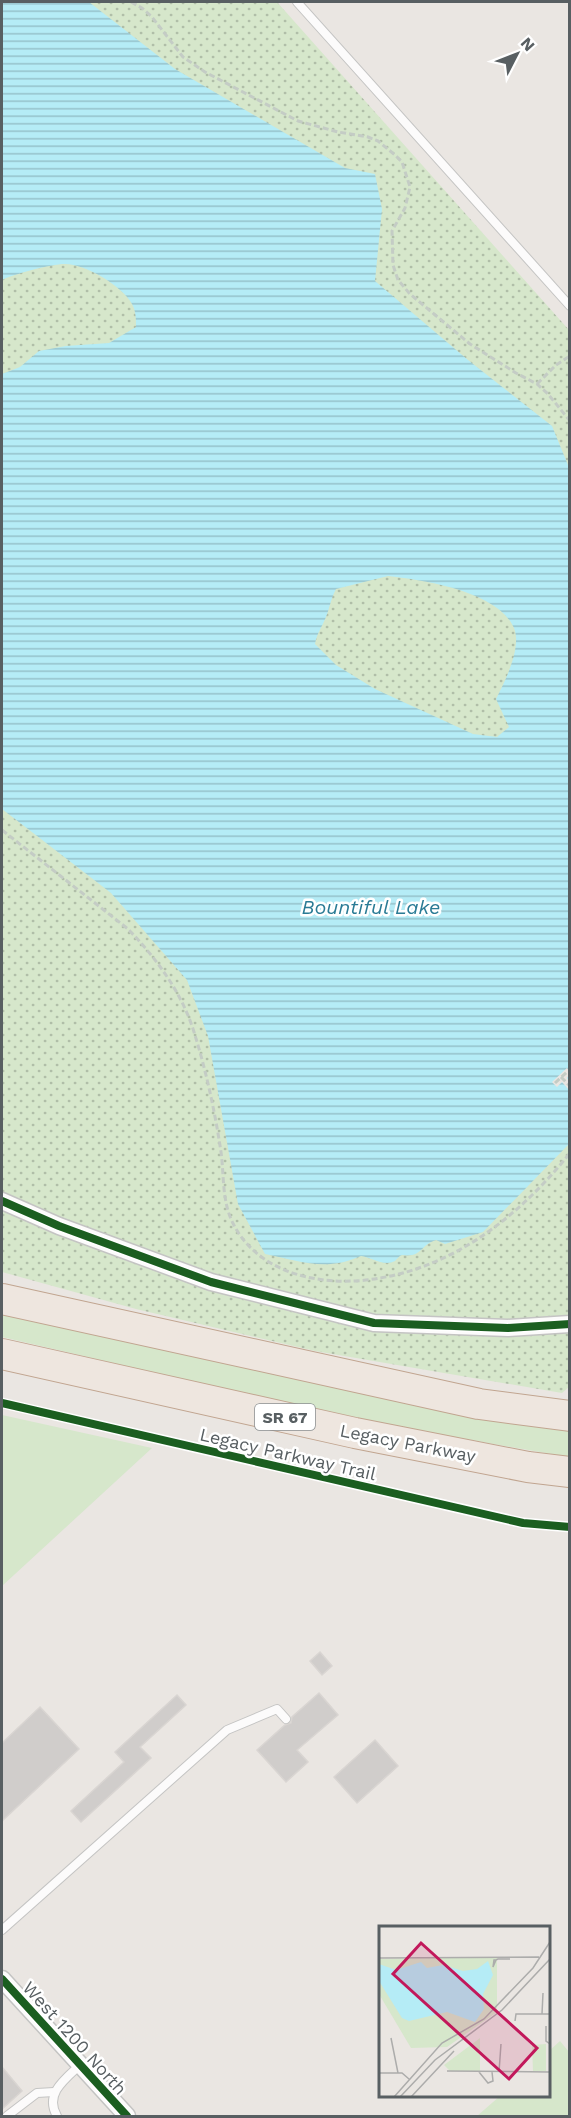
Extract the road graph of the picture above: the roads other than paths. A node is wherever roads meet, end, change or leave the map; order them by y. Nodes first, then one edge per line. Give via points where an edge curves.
1 (297, 2) edge
2 (570, 306) edge
3 (2, 1201) edge
4 (2, 1299) edge
5 (570, 1324) edge
6 (2, 1354) edge
7 (570, 1416) edge
8 (570, 1472) edge
9 (286, 1719) dead end
10 (2, 1930) edge
11 (2, 1979) edge
12 (80, 2065) junction
13 (54, 2092) junction
14 (7, 2116) edge
15 (57, 2116) edge
16 (126, 2116) edge

1 - 2 lane
3 - 5 street via 211,1282 374,1323 508,1328
4 - 7 highway via 479,1404
6 - 8 highway, Legacy Parkway / SR 67 via 355,1434
9 - 10 lane via 277,1709 227,1730
11 - 12 street, West 1200 North
12 - 13 lane
12 - 16 street, West 1200 North
13 - 14 lane via 37,2093
13 - 15 lane

